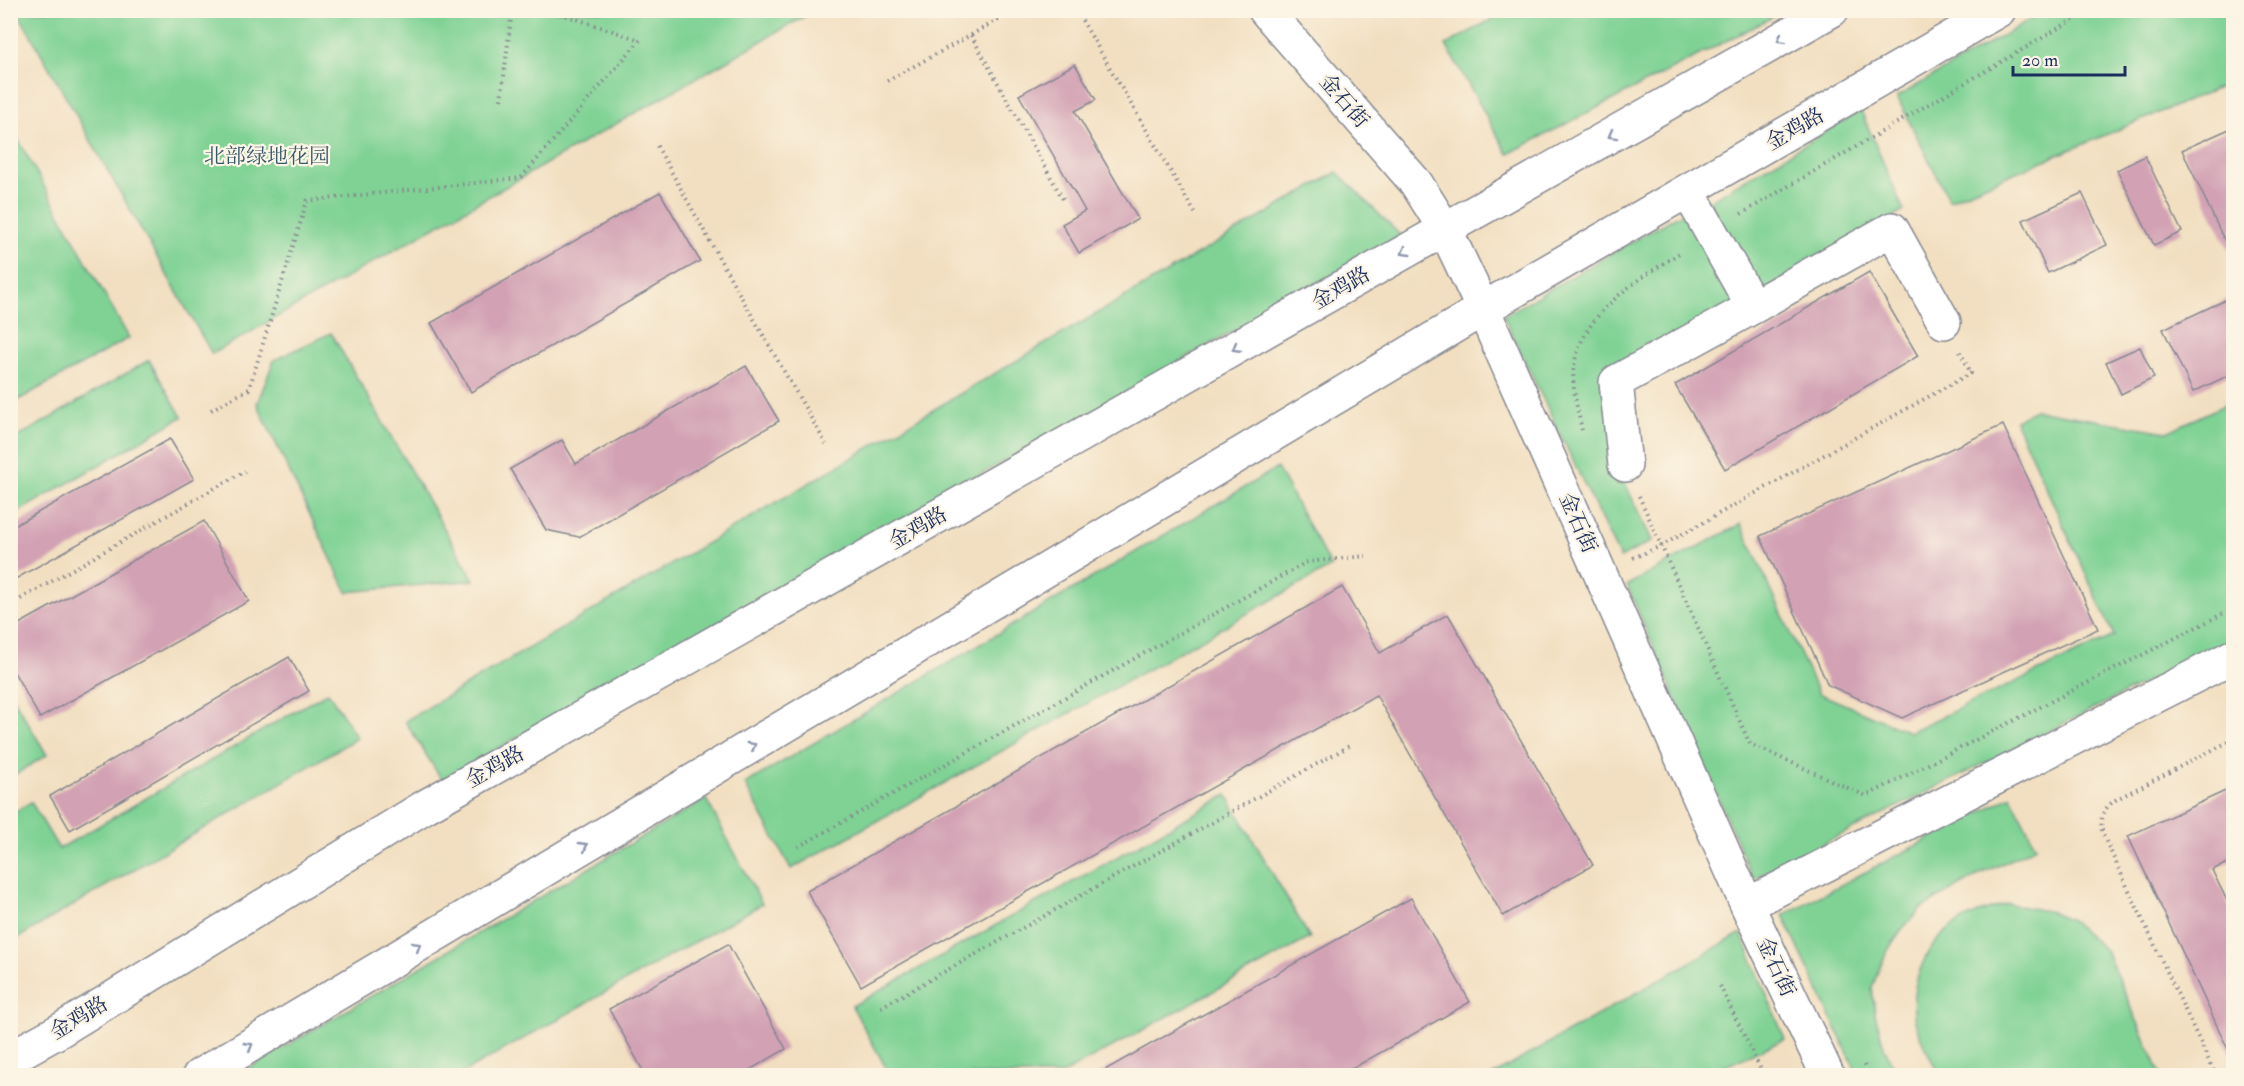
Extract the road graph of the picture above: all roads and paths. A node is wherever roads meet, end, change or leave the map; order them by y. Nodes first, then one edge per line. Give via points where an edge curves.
1 (512, 10) edge
2 (549, 10) edge
3 (1016, 10) edge
4 (1076, 10) edge
5 (1265, 10) edge
6 (1832, 10) edge
7 (1999, 10) edge
8 (2090, 10) edge
9 (971, 34) junction
10 (886, 81) dead end
11 (501, 100) dead end
12 (657, 146) dead end
13 (1688, 191) junction
14 (1064, 201) dead end
15 (1196, 213) dead end
16 (1445, 229) junction
17 (1711, 232) junction
18 (1753, 307) junction
19 (1483, 309) junction
20 (1944, 322) joint
21 (211, 410) dead end
22 (1584, 438) dead end
23 (826, 444) dead end
24 (1624, 465) joint
25 (246, 471) dead end
26 (1662, 546) junction
27 (1626, 550) dead end
28 (1366, 556) dead end
29 (1630, 559) dead end
30 (10, 605) edge
31 (2234, 608) edge
32 (2234, 656) edge
33 (2234, 740) edge
34 (1351, 746) dead end
35 (798, 847) dead end
36 (1747, 905) junction
37 (1720, 986) dead end
38 (881, 1007) dead end
39 (1859, 1055) dead end
40 (10, 1058) edge
41 (199, 1076) edge
42 (1764, 1076) edge
43 (1828, 1076) edge
44 (1869, 1076) edge
45 (2216, 1076) edge

1 - 11 path
2 - 21 path via 640,39 521,178 307,201 249,389
3 - 9 path
4 - 15 path
5 - 16 main road, 金石街 via 1416,183
6 -> 16 main road, 金鸡路
7 - 13 main road, 金鸡路
8 - 17 path
9 - 10 path
9 - 14 path
12 - 23 path
13 - 17 main road
13 - 19 main road, 金鸡路
16 - 19 main road, 金石街
16 -> 40 main road, 金鸡路 via 426,806
17 - 18 main road
17 - 22 path via 1626,288 1586,332 1574,368
18 - 20 main road via 1892,229
18 - 24 main road via 1616,382
19 - 36 main road, 金石街
41 -> 19 main road, 金鸡路
20 - 26 path via 1971,373
24 - 26 path
25 - 30 path
26 - 31 path via 1750,744 1866,796
27 - 29 path
28 - 35 path via 1307,562
32 - 36 main road
33 - 45 path via 2116,799 2107,806 2101,825
34 - 38 path
36 - 43 main road, 金石街
37 - 42 path
39 - 44 path

